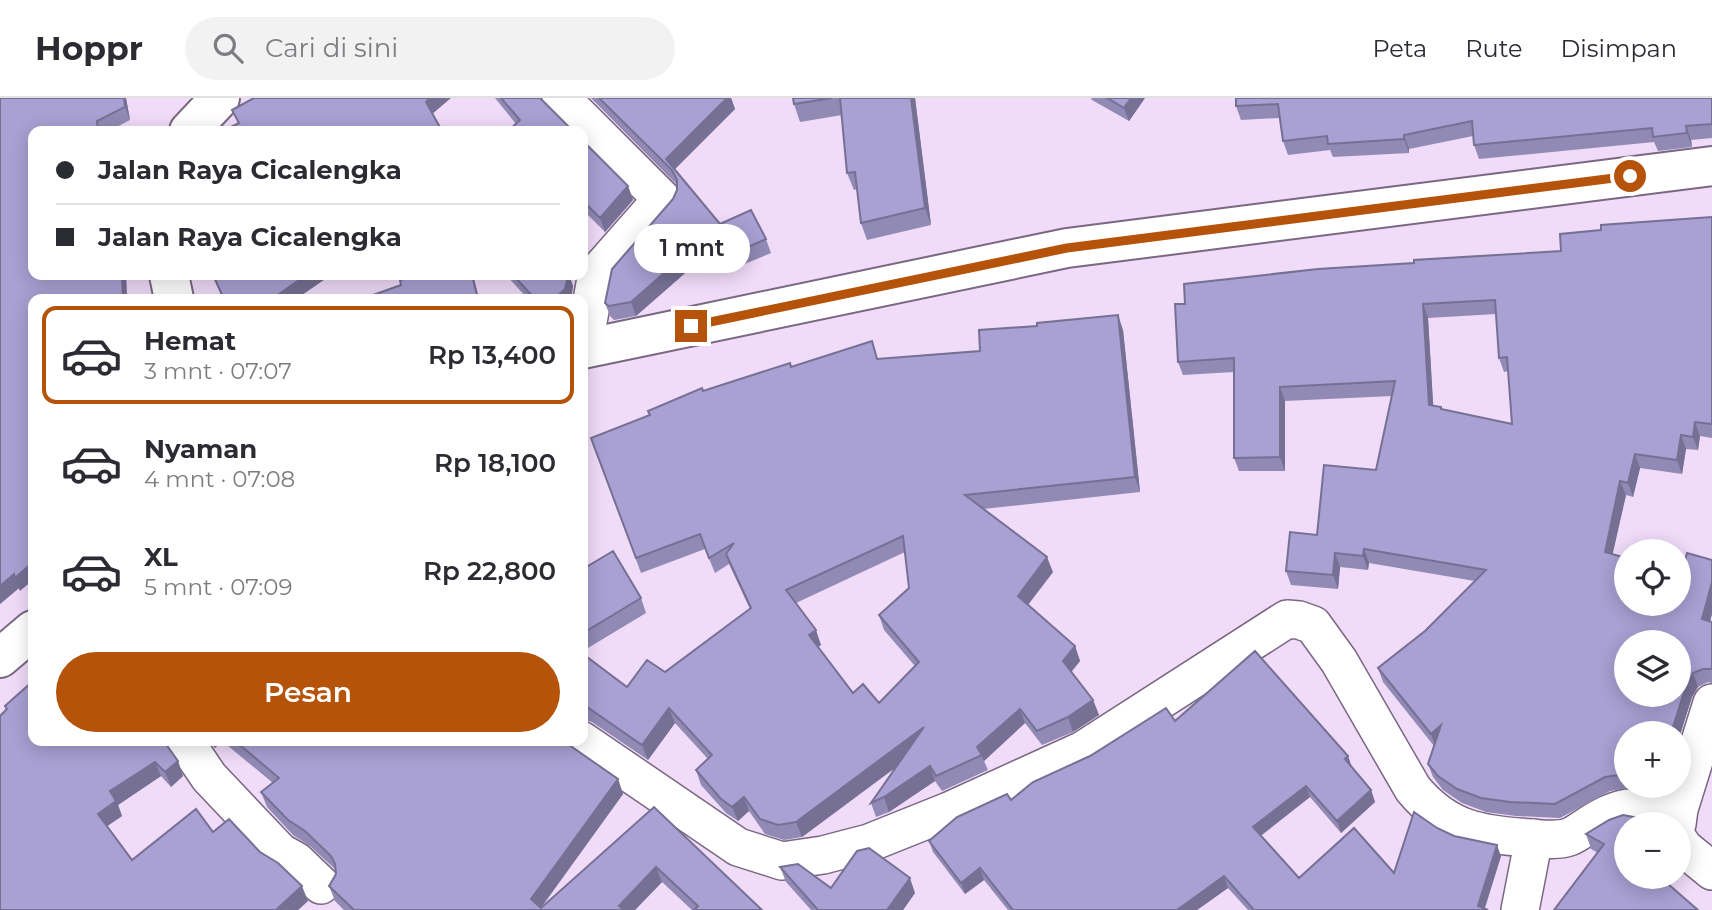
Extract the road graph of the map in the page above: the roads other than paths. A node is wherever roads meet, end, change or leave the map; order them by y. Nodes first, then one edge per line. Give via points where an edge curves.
1 (220, 98) edge
2 (561, 98) edge
3 (194, 126) edge
4 (1712, 166) edge
5 (588, 322) edge
6 (588, 348) edge
7 (28, 634) edge
8 (0, 658) edge
9 (1712, 703) edge
10 (588, 745) edge
11 (188, 746) edge
12 (1650, 812) edge
13 (1680, 812) edge
14 (1534, 838) junction
15 (1691, 854) edge
16 (1712, 871) edge
17 (321, 885) dead end
18 (1520, 910) edge

1 - 3 main road
2 - 5 street via 662,199 597,273
4 - 6 main road via 1067,248
7 - 8 main road
9 - 13 street
10 - 14 street via 738,847 782,860 823,855 869,843 949,811 1083,750 1276,624 1299,620 1313,625 1339,661 1426,805 1469,831
11 - 17 street via 209,777 280,852
12 - 14 street via 1628,807 1613,810 1569,837
14 - 18 street
15 - 16 street

